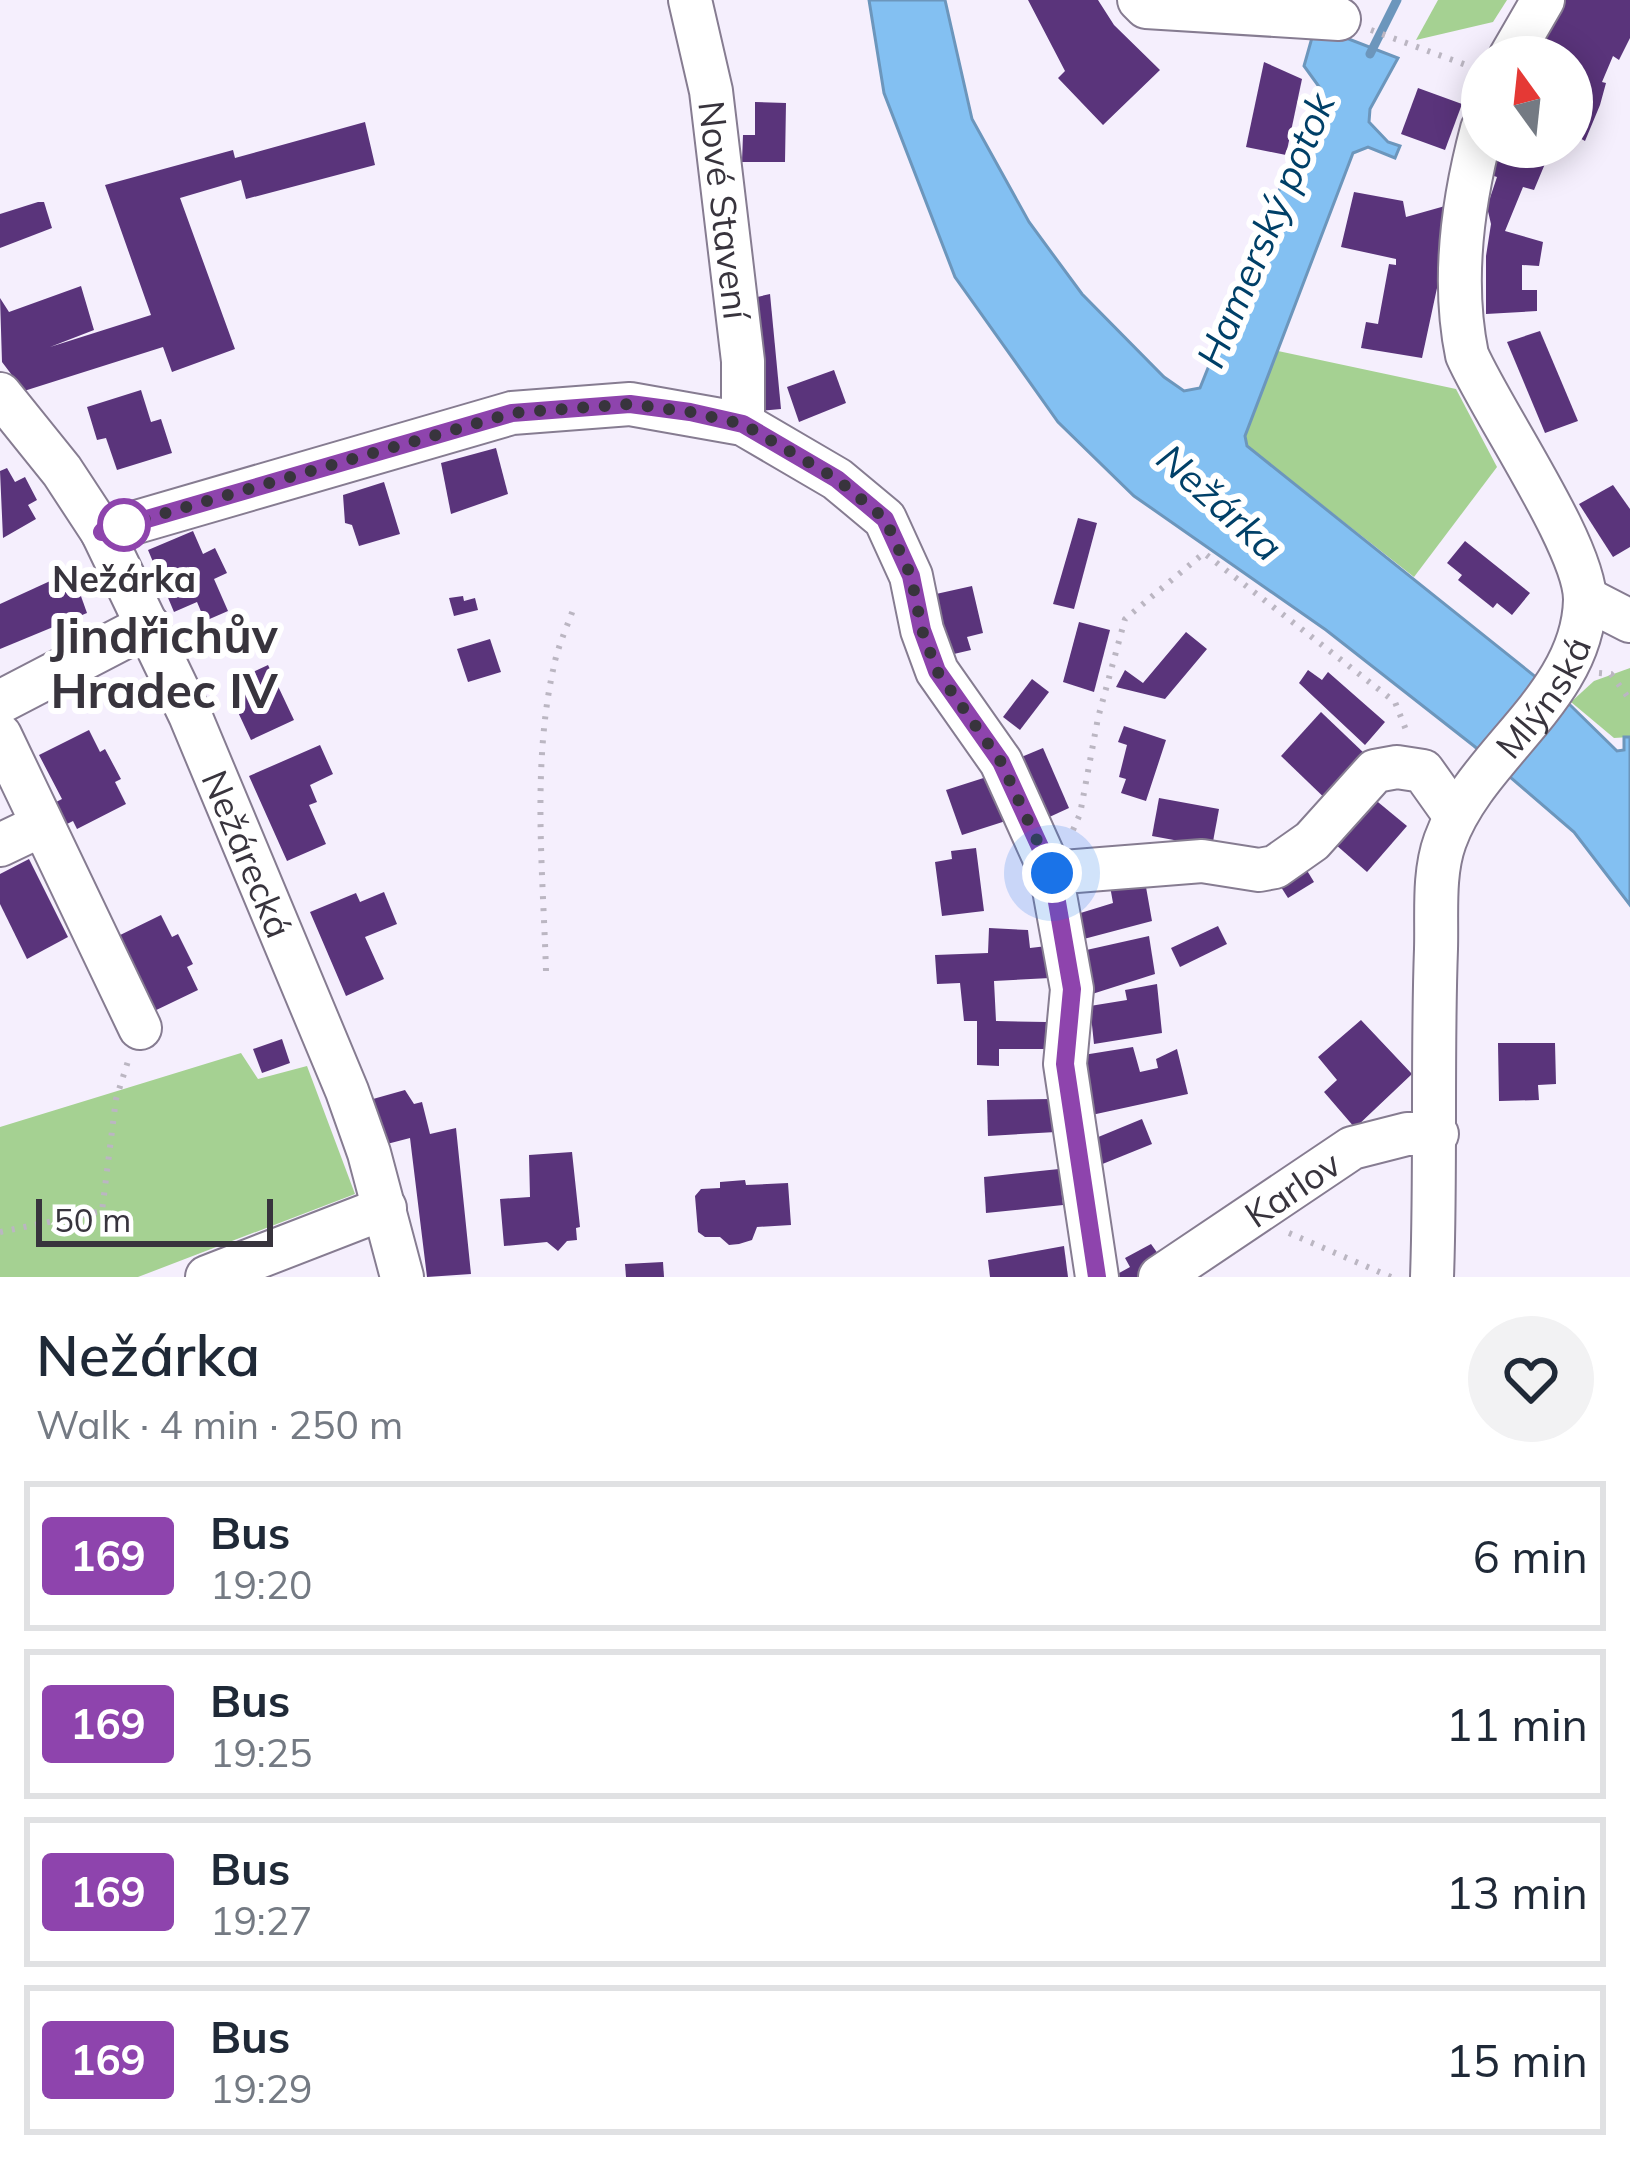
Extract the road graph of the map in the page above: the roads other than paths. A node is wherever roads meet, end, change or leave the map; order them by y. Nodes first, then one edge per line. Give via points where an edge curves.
1 (690, 0) edge
2 (1138, 0) edge
3 (1543, 0) edge
4 (1339, 19) road end
5 (1522, 36) edge
6 (1472, 168) edge
7 (0, 394) edge
8 (743, 424) junction
9 (102, 532) junction
10 (1585, 598) junction
11 (1630, 621) edge
12 (148, 625) junction
13 (0, 702) edge
14 (0, 735) edge
15 (1456, 816) junction
16 (42, 825) junction
17 (0, 845) edge
18 (1052, 873) junction
19 (140, 1028) road end
20 (1437, 1134) junction
21 (385, 1208) junction
22 (207, 1277) edge
23 (402, 1277) edge
24 (1097, 1277) edge
25 (1160, 1277) edge
26 (1432, 1277) edge

1 - 8 street, Nové Stavení via 711,91 743,361
2 - 4 street via 1146,7
3 - 5 street
6 - 10 street, Mlýnská via 1460,270 1467,355 1575,560
7 - 9 street, Nežárecká
8 - 9 street via 630,404 512,413
8 - 18 street via 837,479 885,519 911,576 937,671 1001,762
9 - 12 street, Nežárecká
10 - 11 street
10 - 15 street, Mlýnská via 1566,670
12 - 13 street
12 - 21 street, Nežárecká via 347,1091
14 - 16 street
15 - 18 street via 1424,772 1397,766 1375,771 1312,841 1275,867 1202,861
15 - 20 street, Mlýnská via 1439,865
16 - 17 street
16 - 19 street
18 - 24 street via 1072,989 1065,1064
20 - 25 street, Karlov via 1352,1148
20 - 26 street, Mlýnská
21 - 22 street
21 - 23 street, Nežárecká

